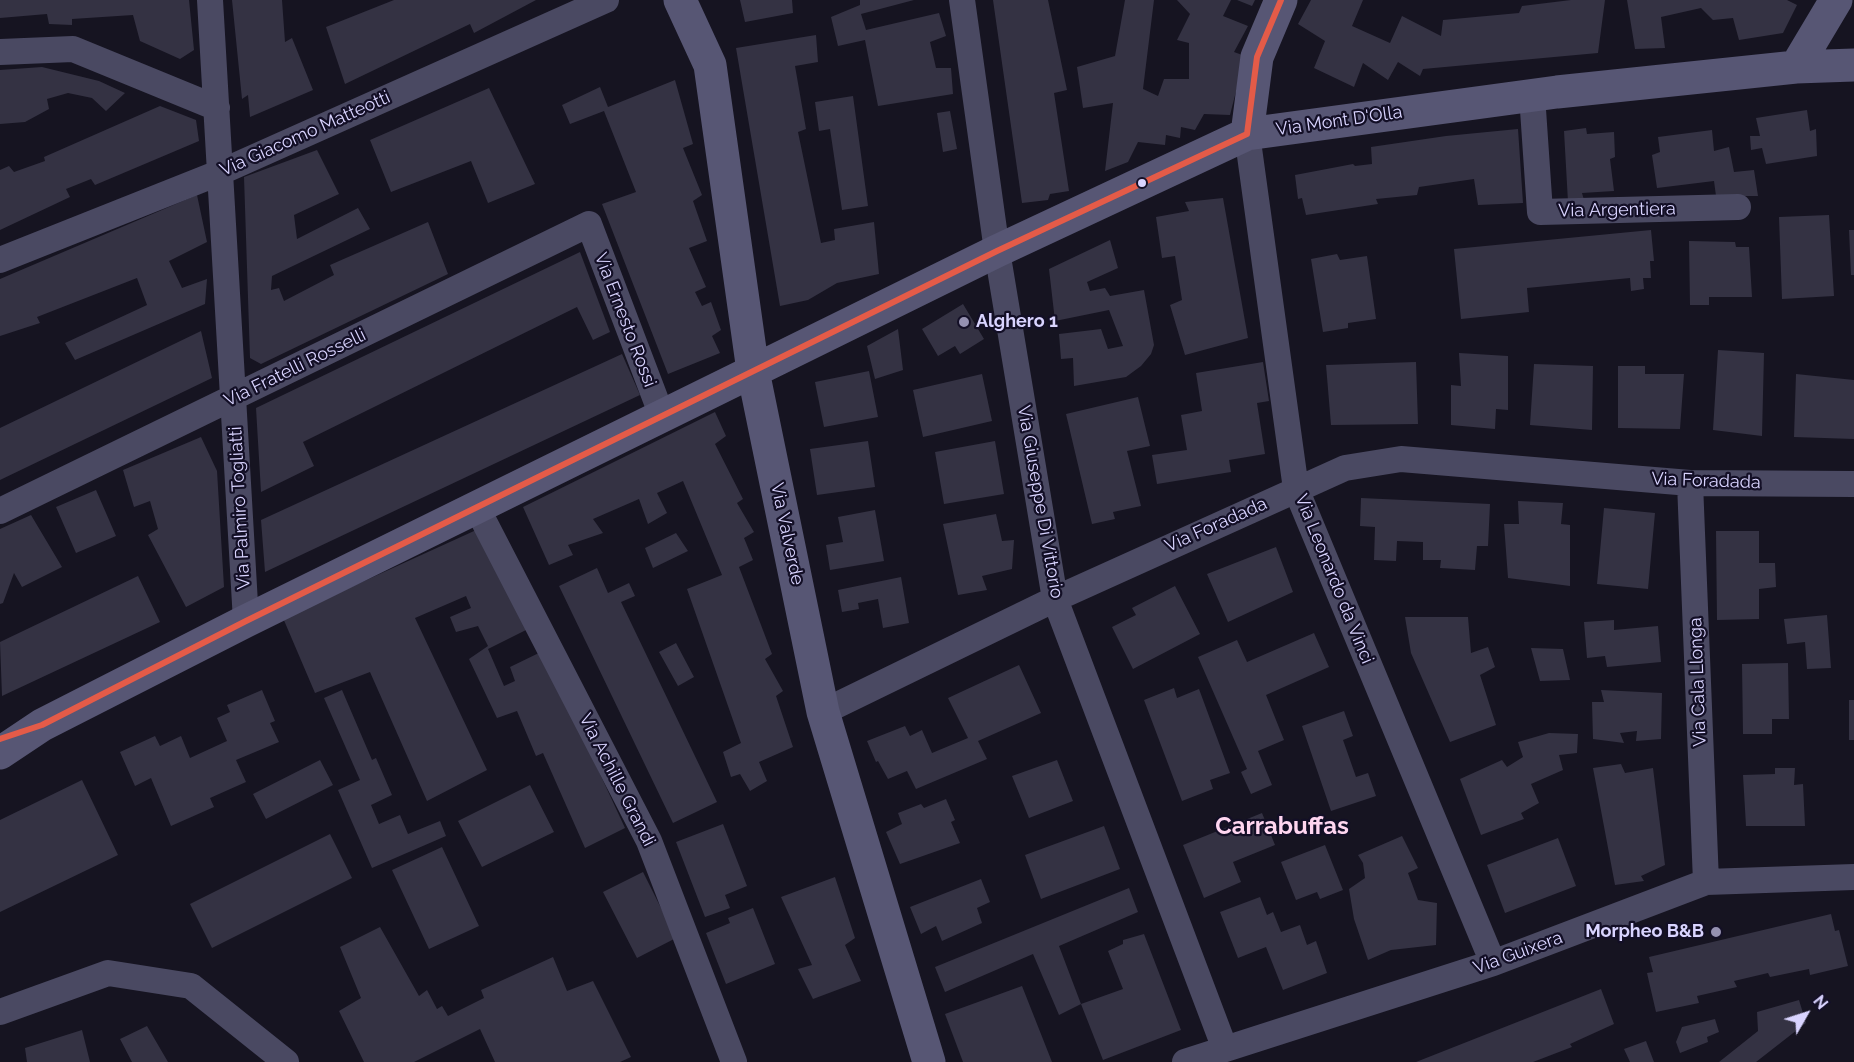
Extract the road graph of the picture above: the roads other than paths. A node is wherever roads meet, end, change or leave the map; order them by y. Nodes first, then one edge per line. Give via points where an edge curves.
1 (210, 0) edge
2 (606, 0) edge
3 (680, 0) edge
4 (962, 0) edge
5 (1281, 0) edge
6 (1836, 0) edge
7 (0, 52) edge
8 (1854, 66) edge
9 (1796, 67) junction
10 (1532, 95) junction
11 (217, 108) junction
12 (1246, 134) junction
13 (221, 172) junction
14 (1738, 207) dead end
15 (589, 224) joint
16 (997, 251) junction
17 (0, 260) edge
18 (753, 371) junction
19 (233, 398) junction
20 (662, 416) junction
21 (1690, 483) junction
22 (1854, 484) edge
23 (1296, 489) junction
24 (477, 508) junction
25 (0, 511) edge
26 (1055, 599) junction
27 (246, 621) junction
28 (823, 712) junction
29 (42, 725) junction
30 (0, 739) edge
31 (0, 753) edge
32 (1854, 877) edge
33 (1706, 882) junction
34 (1493, 963) junction
35 (0, 1012) edge
36 (1225, 1049) junction
37 (286, 1062) edge
38 (734, 1062) edge
39 (929, 1062) edge
40 (1185, 1062) edge

1 - 11 street, Via Palmiro Togliatti
2 - 13 street, Via Giacomo Matteotti
3 - 18 street, Via Valverde via 710,65
4 - 16 street, Via Giuseppe Di Vittorio
5 - 12 street, Via Leonardo da Vinci via 1257,57
6 - 9 street
7 - 11 street via 73,49
8 - 9 street, Via Mont D'Olla
9 - 10 street, Via Mont D'Olla
10 - 12 street, Via Mont D'Olla
10 - 14 street, Via Argentiera via 1540,212
11 - 13 street, Via Palmiro Togliatti
12 - 16 street, Via Mont D'Olla
12 - 23 street, Via Leonardo da Vinci
13 - 17 street, Via Giacomo Matteotti
13 - 19 street, Via Palmiro Togliatti
15 - 19 street, Via Fratelli Rosselli
15 - 20 street, Via Ernesto Rossi
16 - 18 street, Via Mont D'Olla
16 - 26 street, Via Giuseppe Di Vittorio
18 - 20 street, Via Mont D'Olla
18 - 28 street, Via Valverde
19 - 25 street, Via Fratelli Rosselli
19 - 27 street, Via Palmiro Togliatti
20 - 24 street, Via Mont D'Olla
21 - 22 street, Via Foradada
21 - 23 street, Via Foradada via 1401,459 1344,468
21 - 33 street, Via Cala Llonga
23 - 26 street, Via Foradada
23 - 34 street, Via Leonardo da Vinci
24 - 27 street, Via Mont D'Olla
24 - 38 street, Via Achille Grandi via 649,841
26 - 28 street, Via Foradada
26 - 36 street, Via Giuseppe Di Vittorio
27 - 29 street, Via Mont D'Olla
28 - 39 street, Via Valverde
29 - 30 street
29 - 31 street
32 - 33 street, Via Guixera
33 - 34 street, Via Guixera
34 - 36 street, Via Guixera
35 - 37 street via 108,973 191,986
36 - 40 street, Via Guixera

